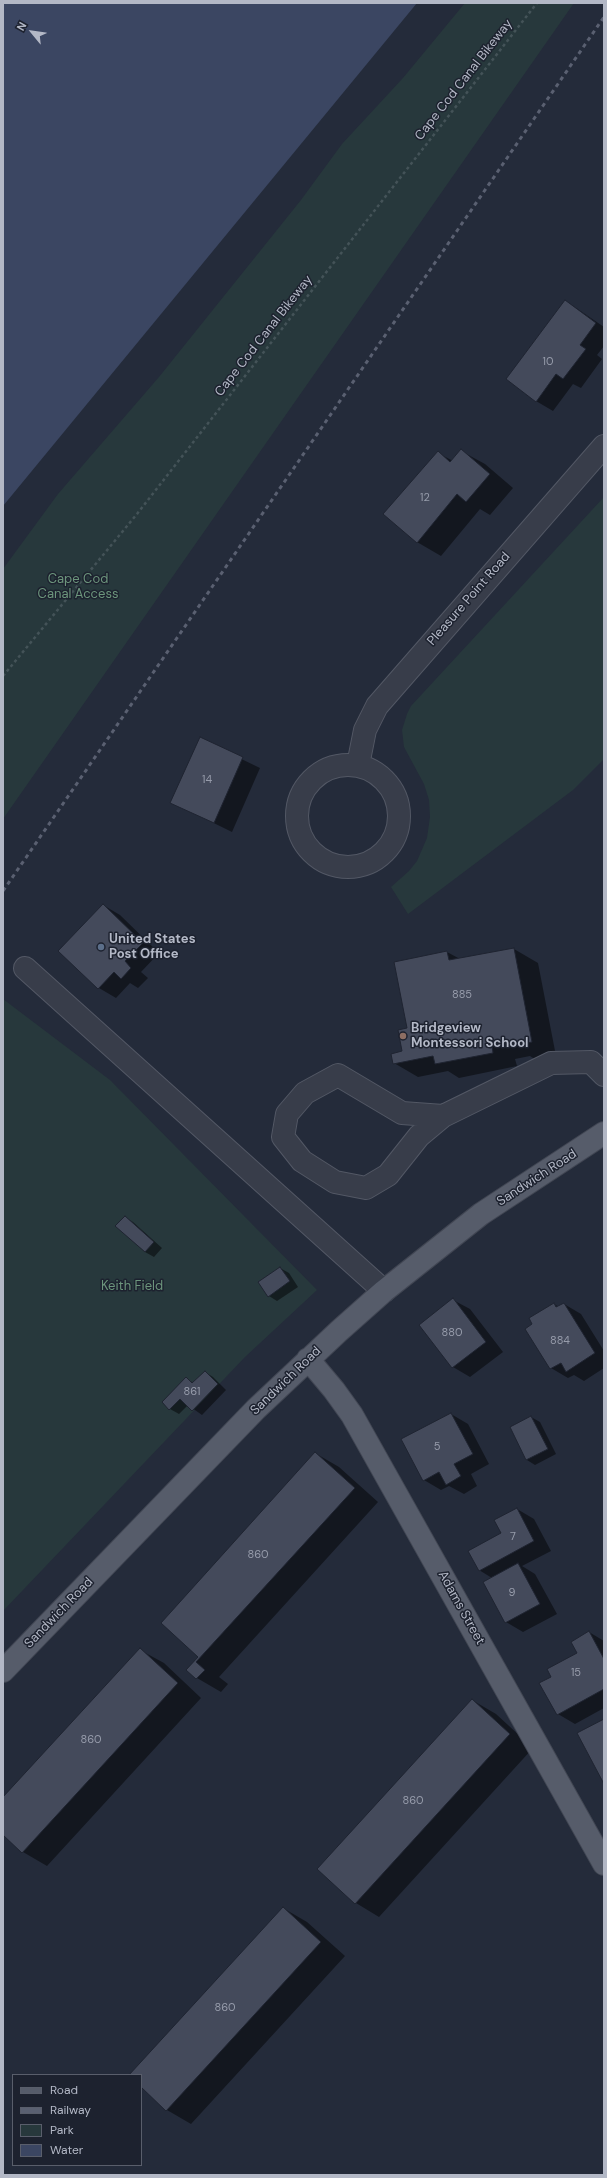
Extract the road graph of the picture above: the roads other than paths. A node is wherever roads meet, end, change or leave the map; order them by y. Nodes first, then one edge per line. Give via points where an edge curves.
1 (604, 446) edge
2 (358, 765) junction
3 (25, 968) dead end
4 (604, 1076) edge
5 (443, 1116) junction
6 (604, 1133) edge
7 (384, 1291) junction
8 (308, 1359) junction
9 (3, 1671) edge
10 (604, 1864) edge

1 - 2 street, Pleasure Point Road via 377,706 365,730
2 - 2 street via 373,771 392,791 399,812 398,828 391,843 380,855 366,864 350,867 333,865 318,857 306,845 299,829 297,812 301,795 311,781 324,771 341,765
3 - 7 street
4 - 5 street via 591,1062 551,1063
5 - 5 street via 402,1113 338,1075 305,1093 287,1114 283,1137 302,1161 335,1182 366,1188 388,1175 419,1136
6 - 7 main road, Sandwich Road via 481,1214
7 - 8 main road, Sandwich Road
8 - 9 main road, Sandwich Road via 250,1415
8 - 10 main road, Adams Street via 334,1390 355,1422

